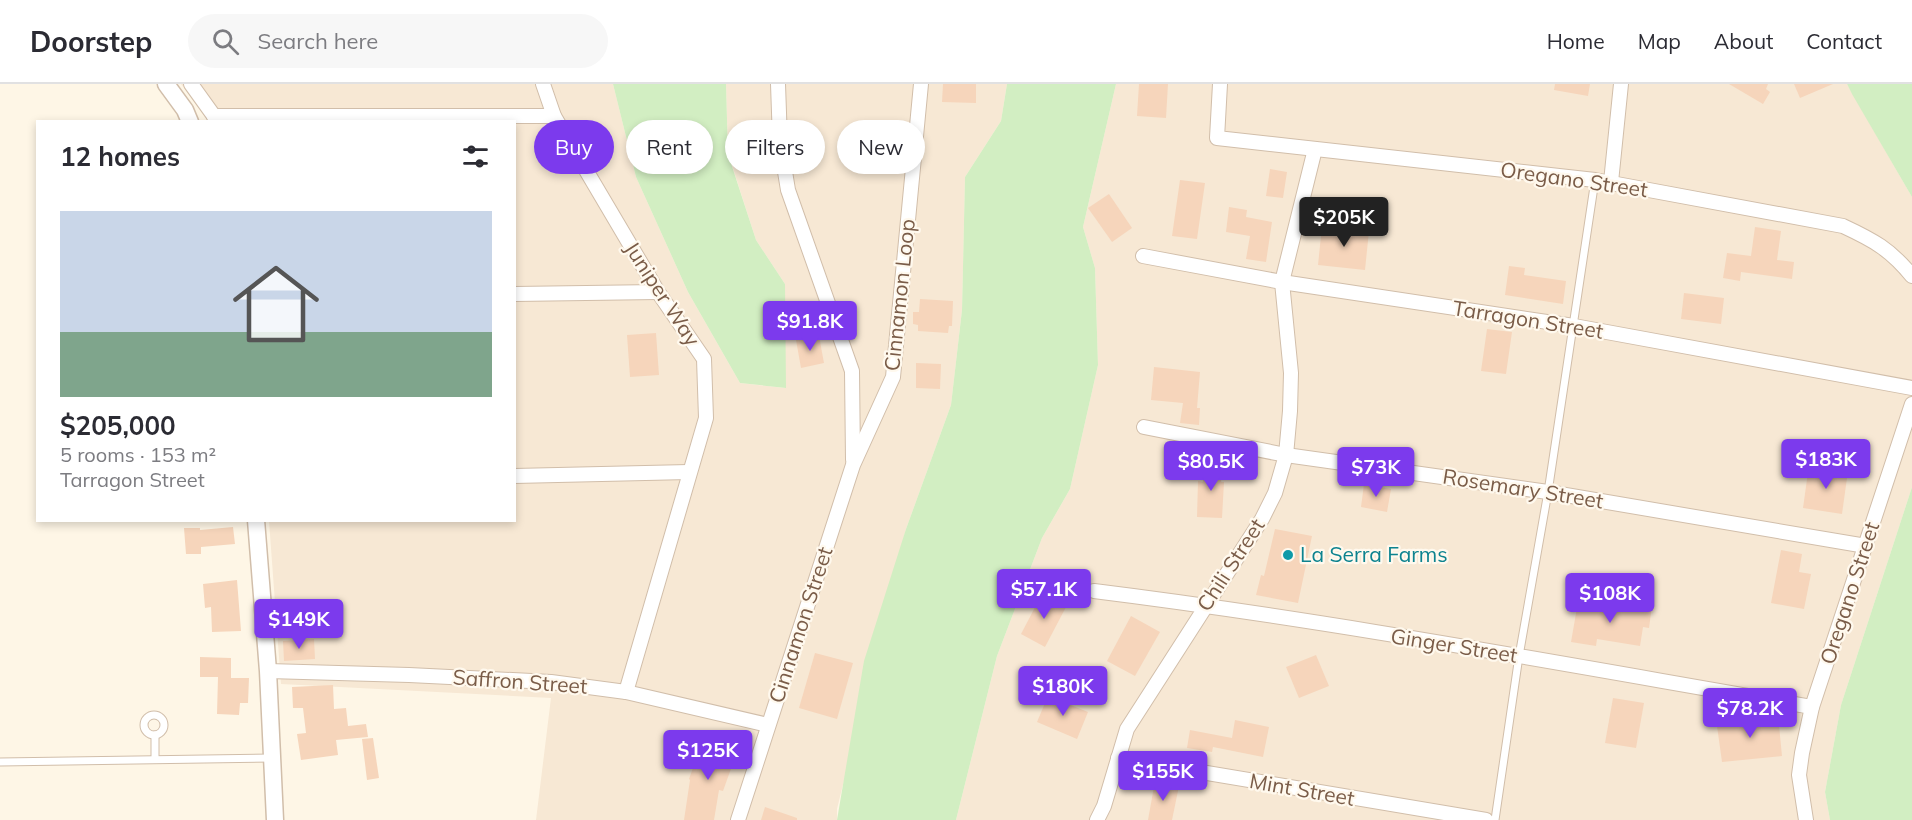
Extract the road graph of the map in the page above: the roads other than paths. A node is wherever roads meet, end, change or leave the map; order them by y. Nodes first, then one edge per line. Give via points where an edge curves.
1 (166, 84) edge
2 (191, 84) edge
3 (543, 84) edge
4 (778, 84) edge
5 (921, 84) edge
6 (1220, 84) edge
7 (1621, 84) edge
8 (554, 116) junction
9 (215, 119) edge
10 (189, 120) edge
11 (1315, 149) junction
12 (1595, 180) junction
13 (1611, 182) junction
14 (1143, 256) dead end
15 (1912, 276) edge
16 (1282, 282) junction
17 (658, 292) junction
18 (516, 294) edge
19 (1574, 326) junction
20 (1912, 388) edge
21 (1912, 404) edge
22 (1144, 427) dead end
23 (1286, 455) junction
24 (853, 465) junction
25 (689, 472) junction
26 (516, 476) edge
27 (1548, 492) junction
28 (256, 522) edge
29 (1866, 546) junction
30 (1094, 591) dead end
31 (1205, 605) junction
32 (1519, 656) junction
33 (268, 671) junction
34 (626, 692) junction
35 (1812, 707) junction
36 (768, 725) junction
37 (155, 735) dead end
38 (272, 758) junction
39 (1118, 758) junction
40 (155, 759) junction
41 (0, 762) edge
42 (275, 820) edge
43 (738, 820) edge
44 (1097, 820) edge
45 (1486, 820) edge
46 (1495, 820) edge
47 (1806, 820) edge

1 - 10 street
2 - 9 street
3 - 8 street, Juniper Way
4 - 24 street, Cinnamon Loop via 780,141 788,190 852,371
5 - 24 street, Cinnamon Loop via 893,377
6 - 11 street, Oregano Street via 1217,138
7 - 13 street
8 - 9 street
8 - 17 street, Juniper Way
11 - 12 street, Oregano Street
11 - 16 street, Chili Street
12 - 13 street, Oregano Street
12 - 19 lane
13 - 15 street, Oregano Street via 1843,226 1875,240
14 - 16 street, Tarragon Street
16 - 19 street, Tarragon Street
16 - 23 street, Chili Street via 1291,373
17 - 18 street
17 - 25 street, Juniper Way via 704,358 706,418
19 - 20 street, Tarragon Street
19 - 27 lane
21 - 29 street, Oregano Street
22 - 23 street, Rosemary Street
23 - 27 street, Rosemary Street
23 - 31 street, Chili Street via 1275,494 1262,519
24 - 36 street, Cinnamon Street
25 - 26 street
25 - 34 street, Juniper Way
27 - 29 street, Rosemary Street
27 - 32 lane
28 - 33 street
29 - 35 street, Oregano Street
30 - 31 street, Ginger Street
31 - 32 street, Ginger Street
31 - 39 street, Chili Street via 1127,729
32 - 35 street, Ginger Street
32 - 46 lane
33 - 34 street, Saffron Street via 551,682
33 - 38 street
34 - 36 street, Saffron Street
35 - 47 street, Oregano Street via 1799,775
36 - 43 street, Cinnamon Street
37 - 40 lane
38 - 40 lane
38 - 42 street
39 - 44 street, Chili Street
39 - 45 street, Mint Street
40 - 41 lane

